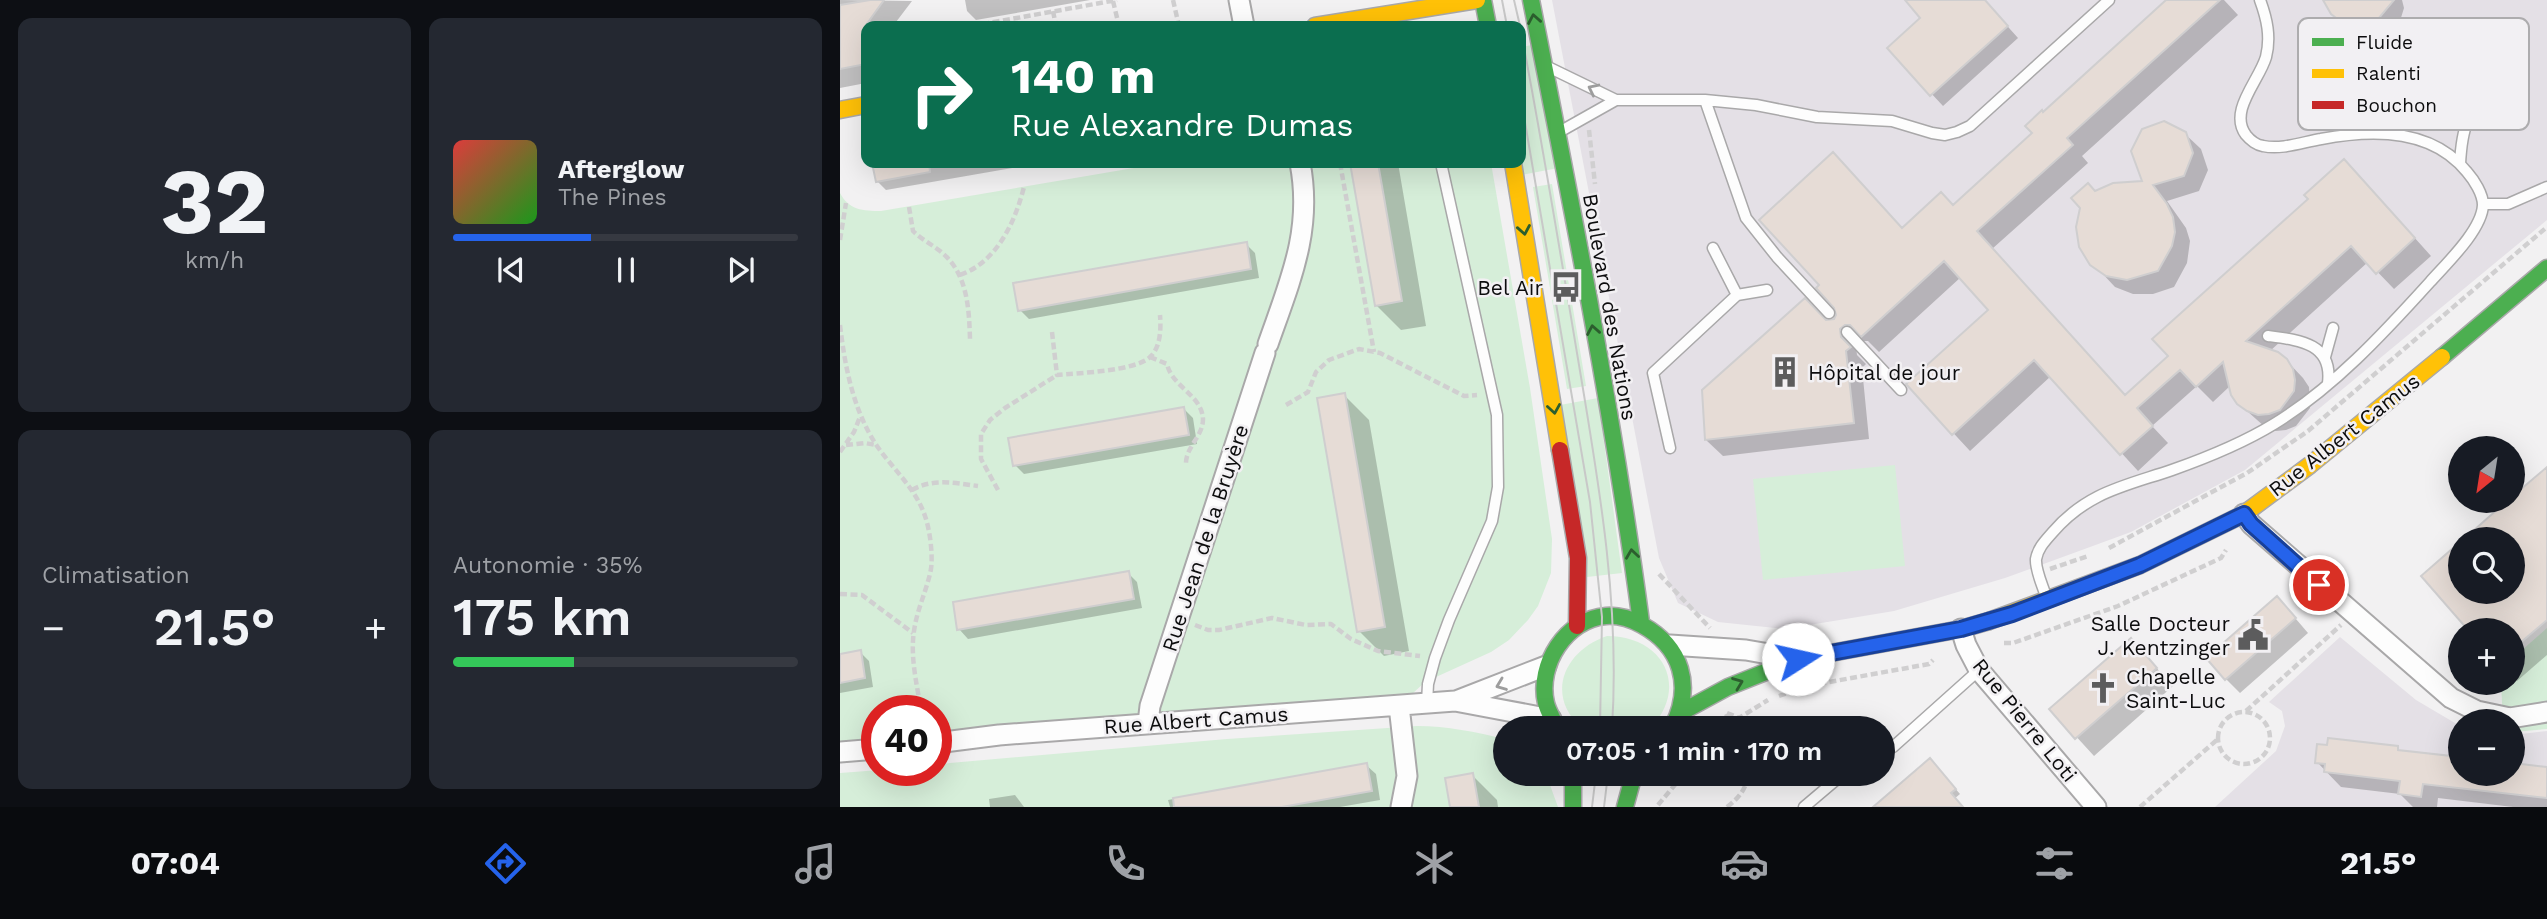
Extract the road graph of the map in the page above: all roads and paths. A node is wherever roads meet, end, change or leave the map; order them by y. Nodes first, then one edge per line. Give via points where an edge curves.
1 (1115, 0) edge
2 (1173, 0) edge
3 (1239, 0) edge
4 (1477, 0) edge
5 (1483, 0) edge
6 (1531, 0) edge
7 (2109, 0) edge
8 (2260, 0) edge
9 (1053, 11) junction
10 (1011, 21) edge
11 (1055, 21) edge
12 (1118, 21) edge
13 (1177, 21) edge
14 (1243, 21) edge
15 (1390, 21) edge
16 (1487, 21) edge
17 (1544, 65) junction
18 (1616, 100) junction
19 (1705, 100) junction
20 (861, 106) edge
21 (840, 110) edge
22 (2465, 130) edge
23 (1558, 133) junction
24 (2460, 164) junction
25 (1301, 168) edge
26 (1341, 168) edge
27 (1442, 168) edge
28 (1514, 168) edge
29 (1024, 187) dead end
30 (2547, 187) edge
31 (845, 203) dead end
32 (2483, 204) junction
33 (909, 206) dead end
34 (840, 240) edge
35 (1713, 248) dead end
36 (2547, 268) edge
37 (960, 275) junction
38 (1767, 290) dead end
39 (1737, 295) junction
40 (1829, 313) dead end
41 (1160, 315) dead end
42 (840, 325) edge
43 (2333, 328) dead end
44 (1052, 332) dead end
45 (1847, 332) dead end
46 (2268, 336) dead end
47 (970, 339) dead end
48 (1374, 352) junction
49 (1150, 357) junction
50 (2325, 357) junction
51 (1057, 375) junction
52 (2328, 383) junction
53 (1900, 390) dead end
54 (1492, 394) junction
55 (1286, 405) dead end
56 (860, 416) junction
57 (877, 445) junction
58 (846, 446) junction
59 (1670, 448) dead end
60 (840, 452) edge
61 (1186, 465) dead end
62 (978, 485) dead end
63 (998, 490) dead end
64 (912, 491) junction
65 (2244, 514) junction
66 (1648, 574) dead end
67 (840, 594) edge
68 (2048, 601) junction
69 (2353, 615) junction
70 (1178, 619) junction
71 (1641, 621) junction
72 (1577, 626) junction
73 (1961, 629) junction
74 (1712, 630) dead end
75 (914, 633) junction
76 (1671, 645) junction
77 (1435, 658) junction
78 (1798, 659) junction
79 (1546, 666) junction
80 (1979, 670) junction
81 (919, 695) edge
82 (1455, 701) junction
83 (1427, 703) junction
84 (1399, 706) junction
85 (2246, 712) junction
86 (2547, 712) edge
87 (1680, 713) junction
88 (1726, 713) dead end
89 (1520, 716) edge
90 (1551, 716) edge
91 (1678, 716) edge
92 (1727, 716) edge
93 (1148, 723) junction
94 (2218, 739) junction
95 (952, 741) edge
96 (1895, 745) edge
97 (861, 751) edge
98 (840, 752) edge
99 (1573, 786) edge
100 (1631, 786) edge
101 (1675, 786) edge
102 (1746, 786) edge
103 (1829, 786) edge
104 (1647, 801) dead end
105 (1660, 806) edge
106 (1401, 807) edge
107 (1573, 807) edge
108 (1625, 807) edge
109 (1727, 807) edge
110 (1804, 807) edge
111 (2096, 807) edge
112 (2140, 807) edge

1 - 9 path
1 - 12 path
2 - 13 path
3 - 14 street
4 - 15 main road
5 - 16 main road
17 -> 6 main road, Boulevard des Nations
7 - 19 lane via 1970,126 1945,135 1892,121 1817,117
8 - 24 lane via 2269,36 2265,57 2239,116 2252,141 2283,147 2376,132 2412,136 2440,148
9 - 10 path
9 - 11 path
18 -> 17 lane
17 - 23 main road, Boulevard des Nations
18 - 19 lane
18 - 23 lane
19 - 40 lane via 1746,218
20 - 21 main road
22 - 24 lane
71 -> 23 main road, Boulevard des Nations
24 - 32 lane via 2475,182
25 - 70 street, Rue Jean de la Bruyère via 1304,226 1295,268
26 - 48 path
27 - 54 lane
28 -> 72 main road via 1578,558
29 - 37 path via 1009,230 985,259
30 - 32 lane via 2508,204
31 - 34 path
32 - 52 lane via 2477,225 2452,258 2369,349
33 - 37 path via 913,231 942,252
35 - 39 lane
36 - 65 main road, Rue Albert Camus via 2396,396
37 - 47 path via 969,308
38 - 39 lane
39 - 59 lane via 1653,373
41 - 49 path via 1159,339
42 - 56 path
43 - 50 lane
44 - 51 path
45 - 53 lane
46 - 50 lane via 2305,342
48 - 54 path via 1464,396
48 - 55 path via 1359,349 1329,360 1316,372 1308,392
49 - 51 path via 1128,367
49 - 61 path via 1167,364 1171,378 1193,397 1203,417 1185,455
50 - 52 lane via 2330,368
51 - 63 path via 1005,408 981,435 981,460
52 - 68 lane via 2272,426 2088,502 2039,548 2036,562
54 - 77 lane via 1498,456 1492,521
56 - 57 path
56 - 58 path
57 - 58 path
57 - 64 path
58 - 60 path
62 - 64 path via 938,482
64 - 75 path via 925,516 931,568
65 - 68 main road, Rue Albert Camus via 2140,565
65 - 69 street
66 - 74 path via 1659,573
67 - 75 path via 862,595
68 - 73 main road, Rue Albert Camus
69 - 85 path
69 - 86 street via 2451,698 2477,711 2510,718
70 - 77 path via 1209,630 1272,618 1306,625 1331,624 1378,650
70 - 93 street, Rue Jean de la Bruyère
71 - 72 main road via 1602,617
71 - 76 main road
72 - 79 main road via 1558,643
73 - 78 main road, Rue Albert Camus
73 - 80 street, Rue Pierre Loti
75 - 81 path
76 - 78 street, Rue Albert Camus
76 - 87 main road via 1684,676
77 - 83 lane
87 -> 78 main road, Rue Albert Camus via 1728,687
79 -> 82 street, Rue Albert Camus
79 - 90 main road via 1543,693
80 - 96 lane
80 - 111 street, Rue Pierre Loti
82 - 83 street, Rue Albert Camus
82 - 89 street, Rue Albert Camus
83 - 84 street, Rue Albert Camus
84 - 93 street, Rue Albert Camus
84 - 106 street via 1407,776
85 - 94 path via 2222,722
85 - 94 path via 2261,718 2269,732 2262,756 2248,763 2231,761
87 - 91 main road
88 - 92 path
93 - 95 street, Rue Albert Camus
94 - 112 path
97 - 98 street
99 - 107 main road
100 - 108 main road
101 - 105 path
102 - 109 path
103 - 110 lane
104 - 105 path

